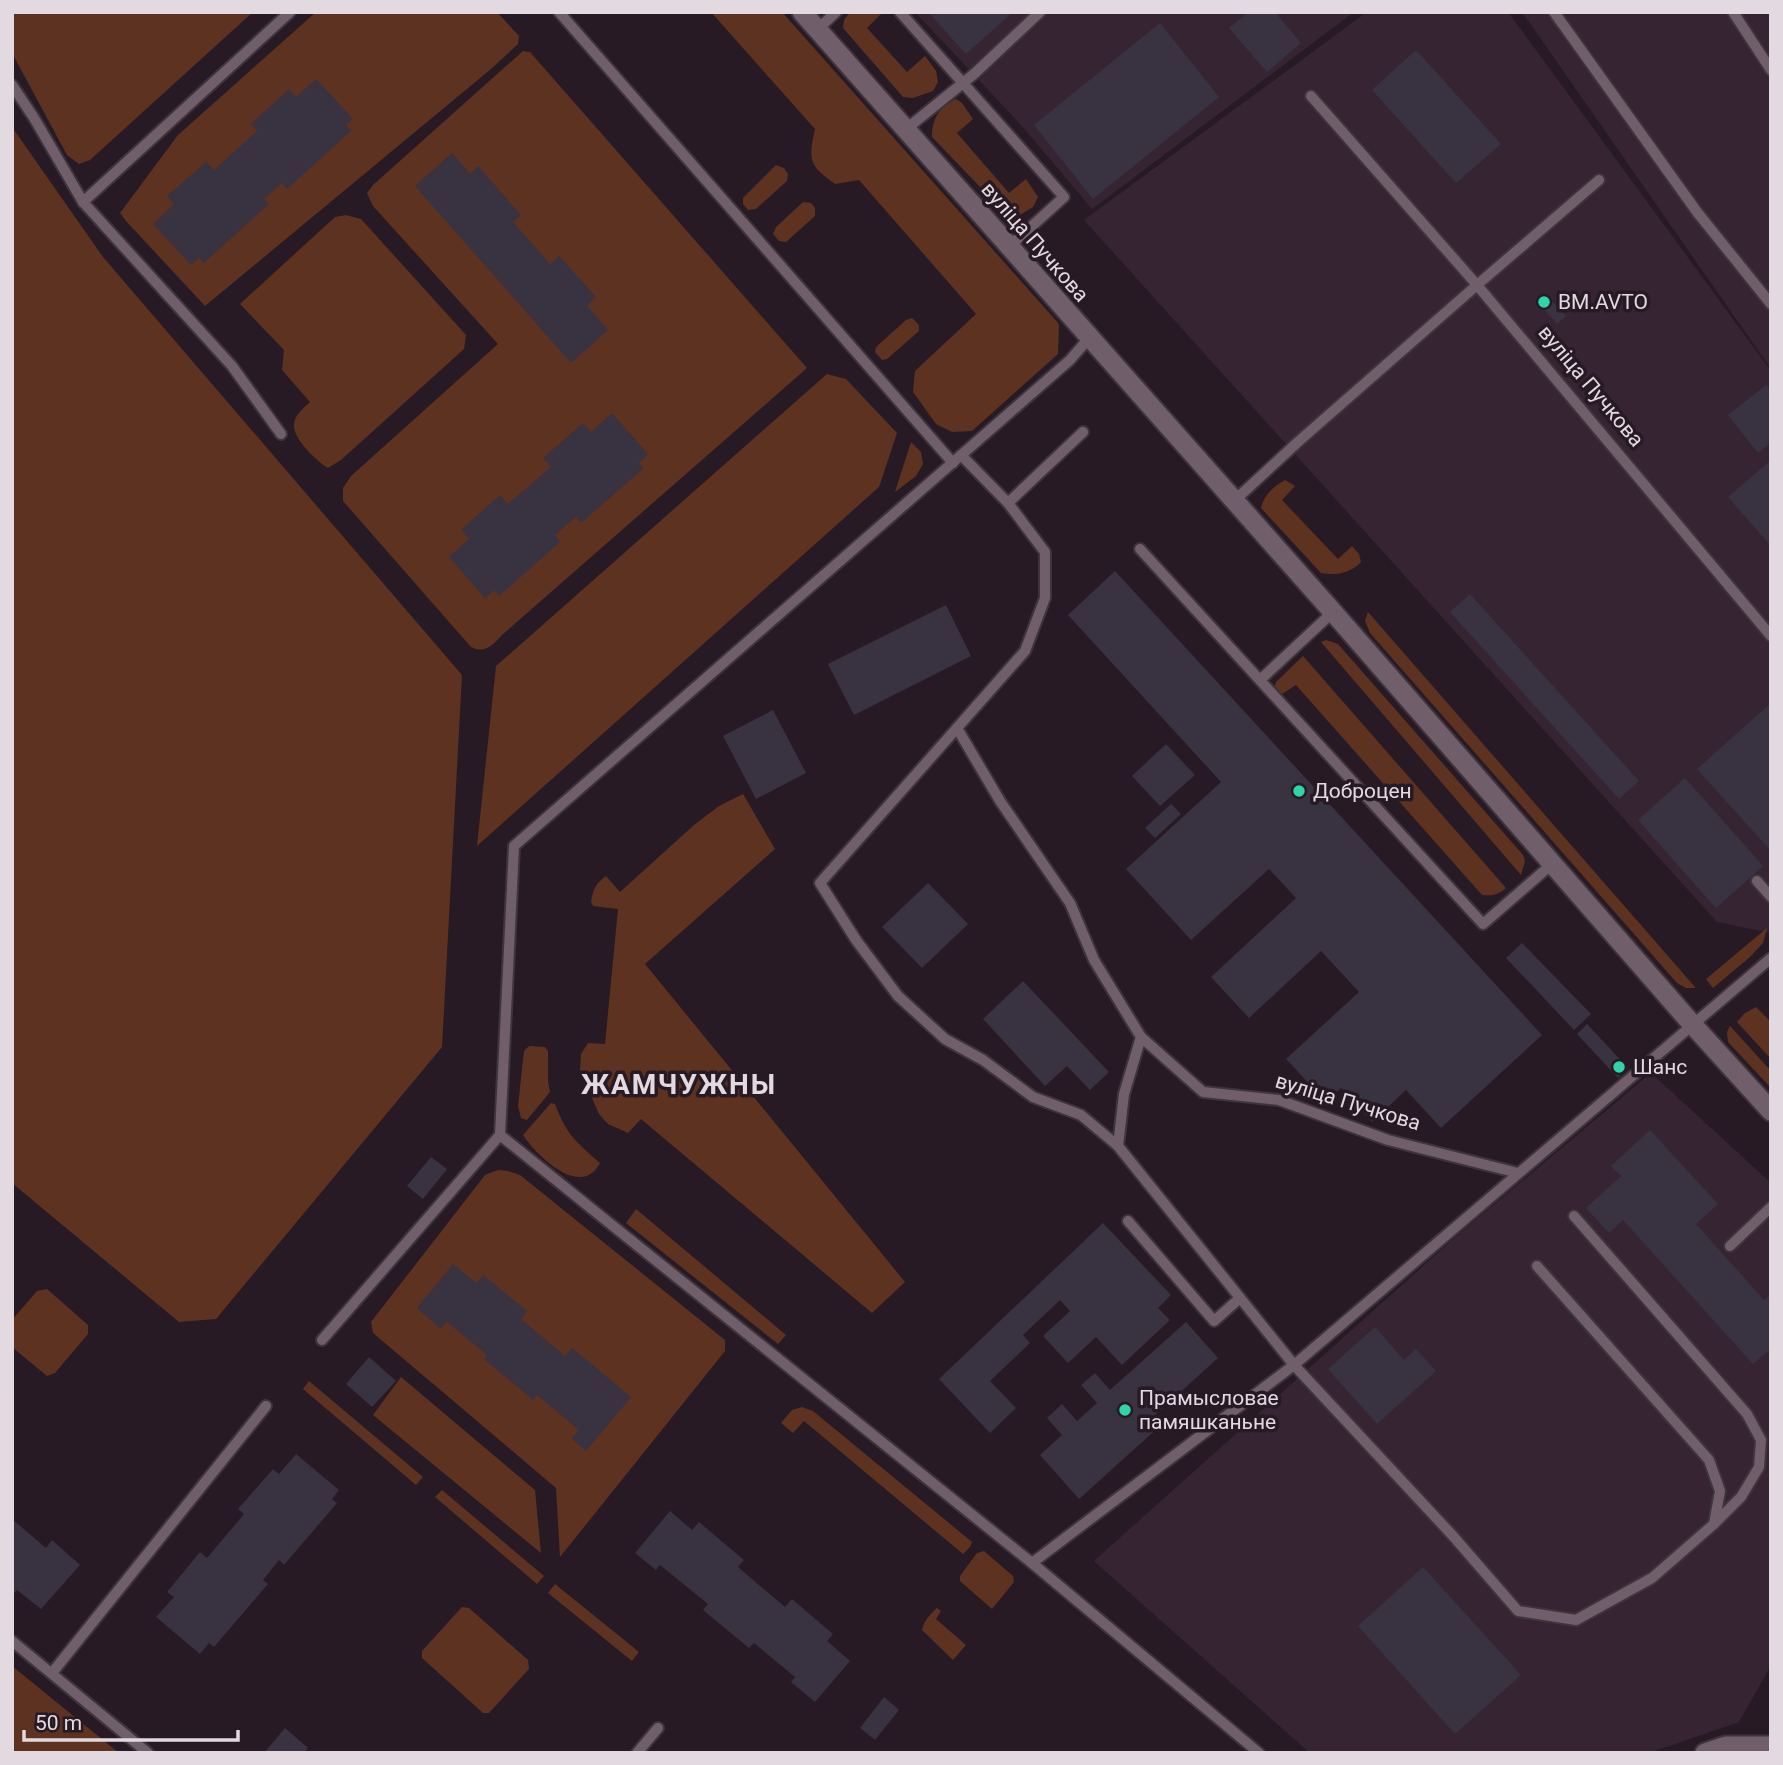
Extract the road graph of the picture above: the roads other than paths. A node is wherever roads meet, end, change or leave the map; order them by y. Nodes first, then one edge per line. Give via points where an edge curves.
1 (290, 12) edge
2 (559, 12) edge
3 (802, 12) edge
4 (836, 12) edge
5 (900, 12) edge
6 (1040, 12) edge
7 (1554, 12) edge
8 (1733, 12) edge
9 (817, 30) junction
10 (1771, 70) edge
11 (963, 83) junction
12 (12, 86) edge
13 (1311, 96) dead end
14 (905, 130) junction
15 (1599, 180) dead end
16 (83, 202) junction
17 (1010, 246) junction
18 (1477, 285) junction
19 (1771, 304) edge
20 (1089, 338) junction
21 (1083, 432) dead end
22 (281, 434) dead end
23 (957, 459) junction
24 (1234, 501) junction
25 (1008, 503) junction
26 (1140, 549) dead end
27 (1333, 612) junction
28 (1771, 636) edge
29 (1260, 680) junction
30 (957, 728) junction
31 (1552, 864) junction
32 (1757, 881) dead end
33 (1771, 897) edge
34 (1771, 958) edge
35 (1692, 1024) junction
36 (1141, 1037) junction
37 (1771, 1111) edge
38 (499, 1135) junction
39 (1118, 1146) junction
40 (1518, 1174) junction
41 (1771, 1207) edge
42 (1574, 1216) dead end
43 (1128, 1221) dead end
44 (1730, 1245) dead end
45 (1537, 1265) dead end
46 (1240, 1298) junction
47 (322, 1340) dead end
48 (1294, 1365) junction
49 (266, 1406) dead end
50 (1714, 1524) junction
51 (1032, 1563) junction
52 (12, 1642) edge
53 (52, 1673) junction
54 (658, 1728) dead end
55 (1771, 1746) edge
56 (148, 1753) edge
57 (638, 1753) edge
58 (1259, 1753) edge
59 (1705, 1753) edge

1 - 16 lane
2 - 23 lane
3 - 9 street, вуліца Пучкова
4 - 9 lane
5 - 11 lane
6 - 11 lane
7 - 19 lane via 1697,212
8 - 10 lane
9 - 14 street, вуліца Пучкова
11 - 14 lane
11 - 17 lane via 1064,197
12 - 16 lane
13 - 18 lane, вуліца Пучкова
14 - 17 street, вуліца Пучкова
15 - 18 lane
16 - 22 lane via 232,366
17 - 20 street, вуліца Пучкова
18 - 24 lane
18 - 28 lane, вуліца Пучкова
20 - 23 lane
20 - 24 street, вуліца Пучкова
21 - 25 lane
23 - 25 lane
23 - 38 lane via 514,846
24 - 27 street, вуліца Пучкова
25 - 30 lane via 1045,552 1045,598 1025,651
26 - 29 lane
27 - 29 lane
27 - 31 street, вуліца Пучкова
29 - 31 lane via 1483,925
30 - 36 lane, вуліца Пучкова via 1070,903 1094,960
30 - 39 lane via 820,883 898,996 945,1040 983,1060 1033,1097 1081,1115
31 - 35 street, вуліца Пучкова
32 - 33 lane
34 - 35 lane
35 - 37 street, вуліца Пучкова
35 - 40 lane
36 - 39 lane via 1124,1094
36 - 40 lane, вуліца Пучкова via 1203,1092 1279,1100 1388,1140
38 - 47 lane
38 - 51 lane
39 - 46 lane
40 - 48 lane
41 - 44 lane
42 - 50 lane via 1746,1414 1761,1440 1759,1467 1741,1497
43 - 46 lane via 1214,1321
45 - 50 lane via 1709,1460 1720,1491
46 - 48 lane
48 - 50 lane via 1518,1611 1576,1620 1652,1578
48 - 51 lane
49 - 53 lane
51 - 58 lane
52 - 53 lane
53 - 56 lane
54 - 57 lane
55 - 59 street via 1726,1746

